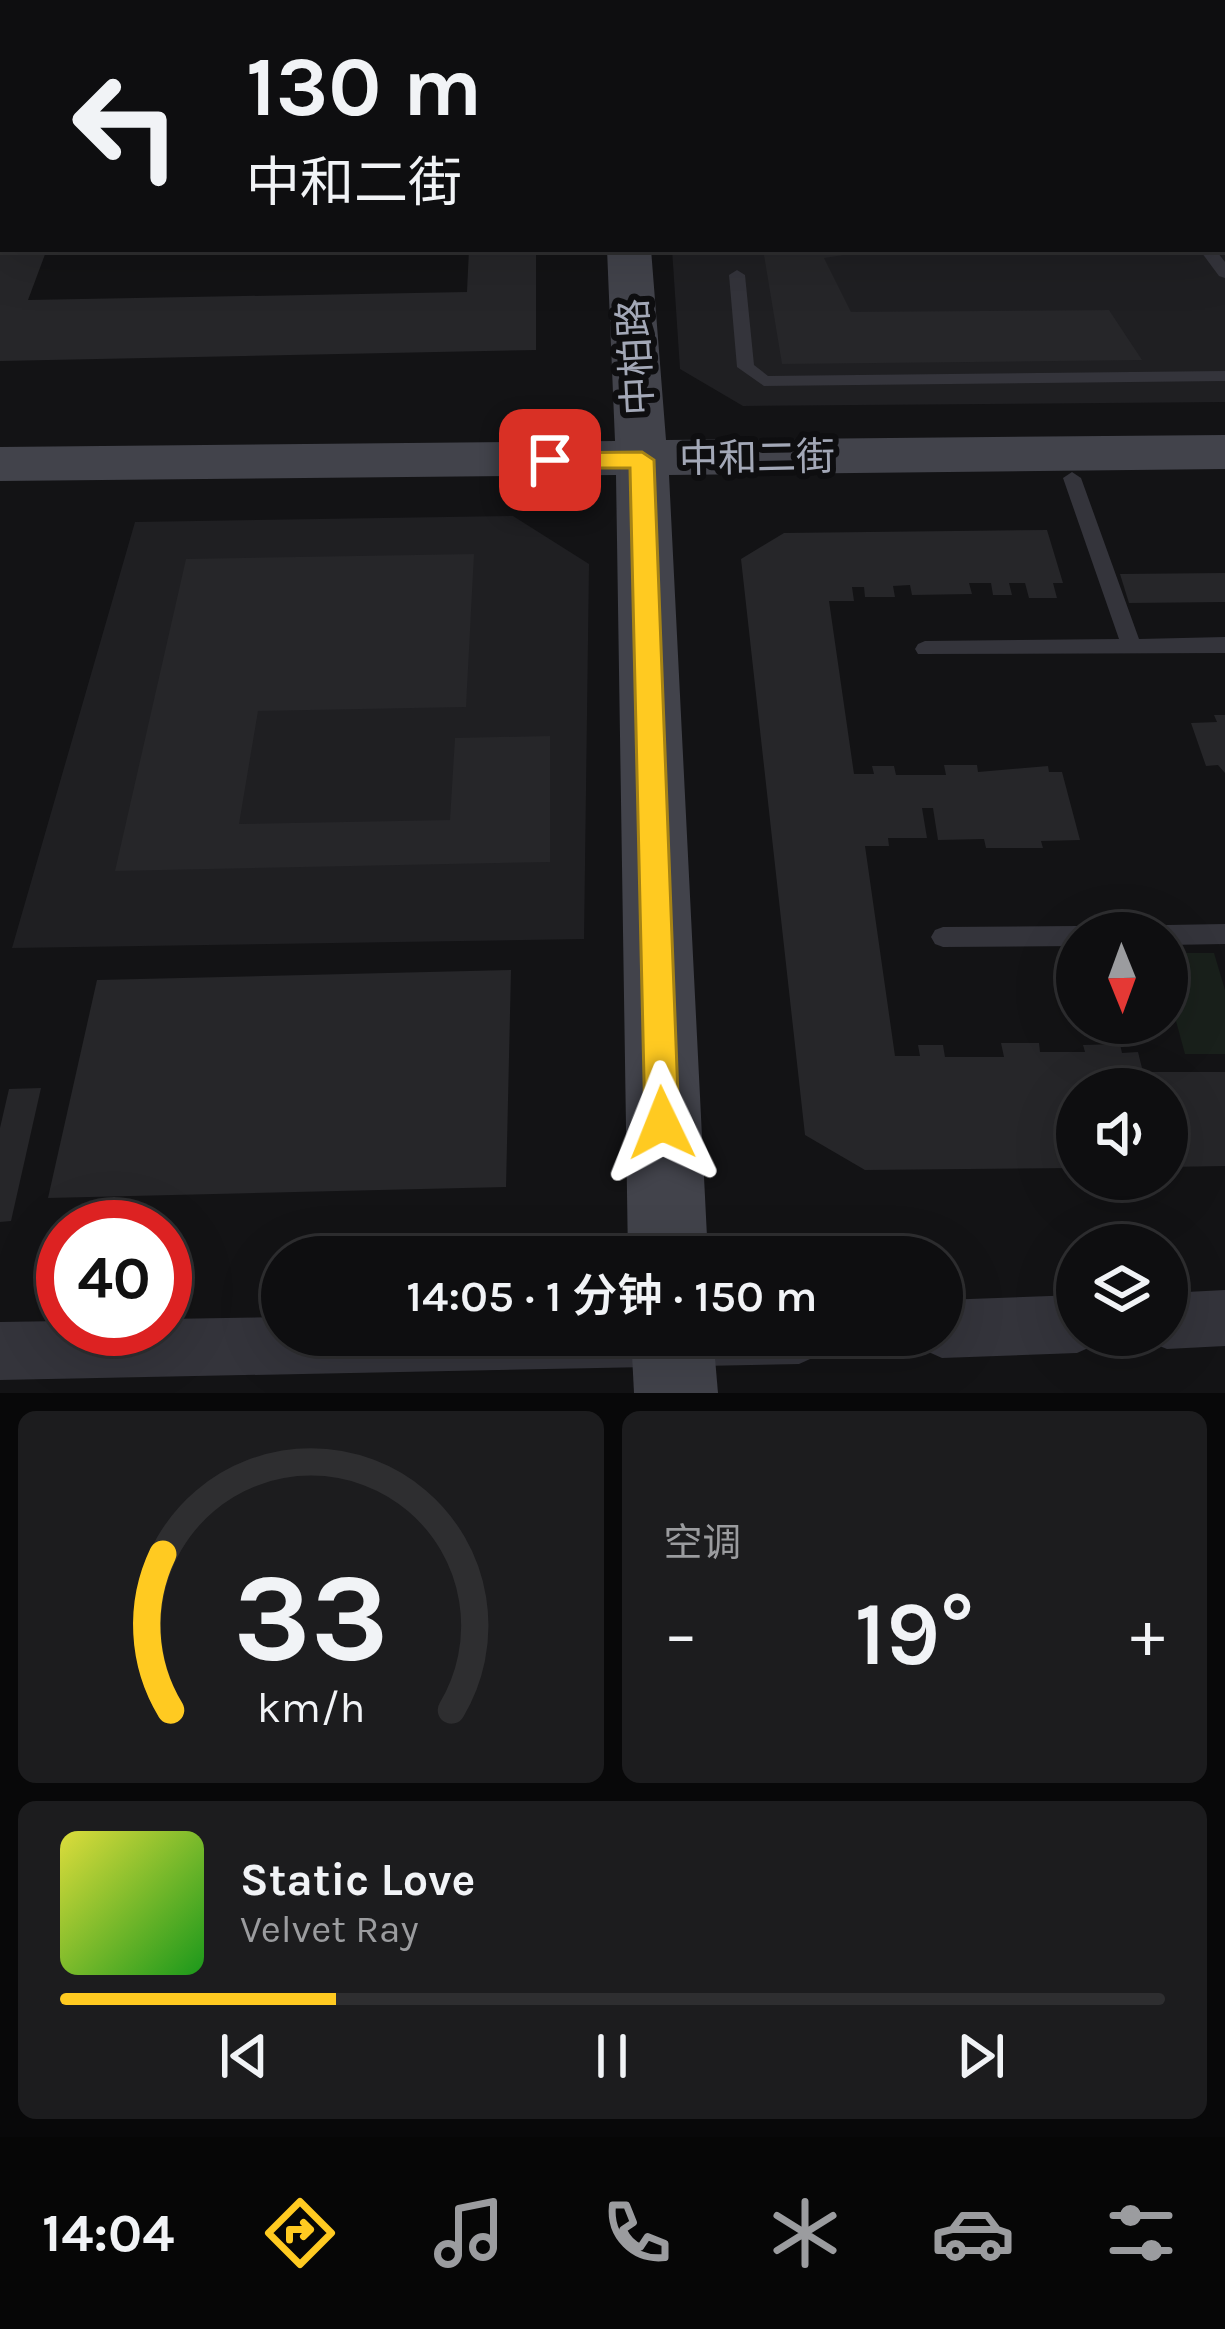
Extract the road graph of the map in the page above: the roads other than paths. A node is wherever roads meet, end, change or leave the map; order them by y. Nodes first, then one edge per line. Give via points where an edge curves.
1 (629, 252) edge
2 (737, 274) dead end
3 (1225, 376) edge
4 (1225, 452) edge
5 (0, 464) edge
6 (642, 471) junction
7 (1225, 477) edge
8 (1072, 478) junction
9 (0, 486) edge
10 (1225, 645) edge
11 (1132, 647) junction
12 (925, 649) dead end
13 (1188, 934) edge
14 (1225, 934) edge
15 (1056, 936) edge
16 (943, 938) dead end
17 (667, 1236) edge
18 (1225, 1318) edge
19 (1188, 1320) edge
20 (1056, 1325) edge
21 (963, 1328) edge
22 (0, 1351) edge
23 (261, 1353) edge

1 - 6 street, 中柏路
2 - 3 lane via 746,367 764,381
4 - 6 street, 中和二街
5 - 6 street, 中和二街
6 - 8 street, 中和二街
6 - 9 street, 中和二街
6 - 17 street, 中柏路
7 - 8 street, 中和二街
8 - 11 lane
10 - 11 lane
11 - 12 lane
13 - 14 lane
15 - 16 lane
18 - 19 street
20 - 21 street
22 - 23 street

